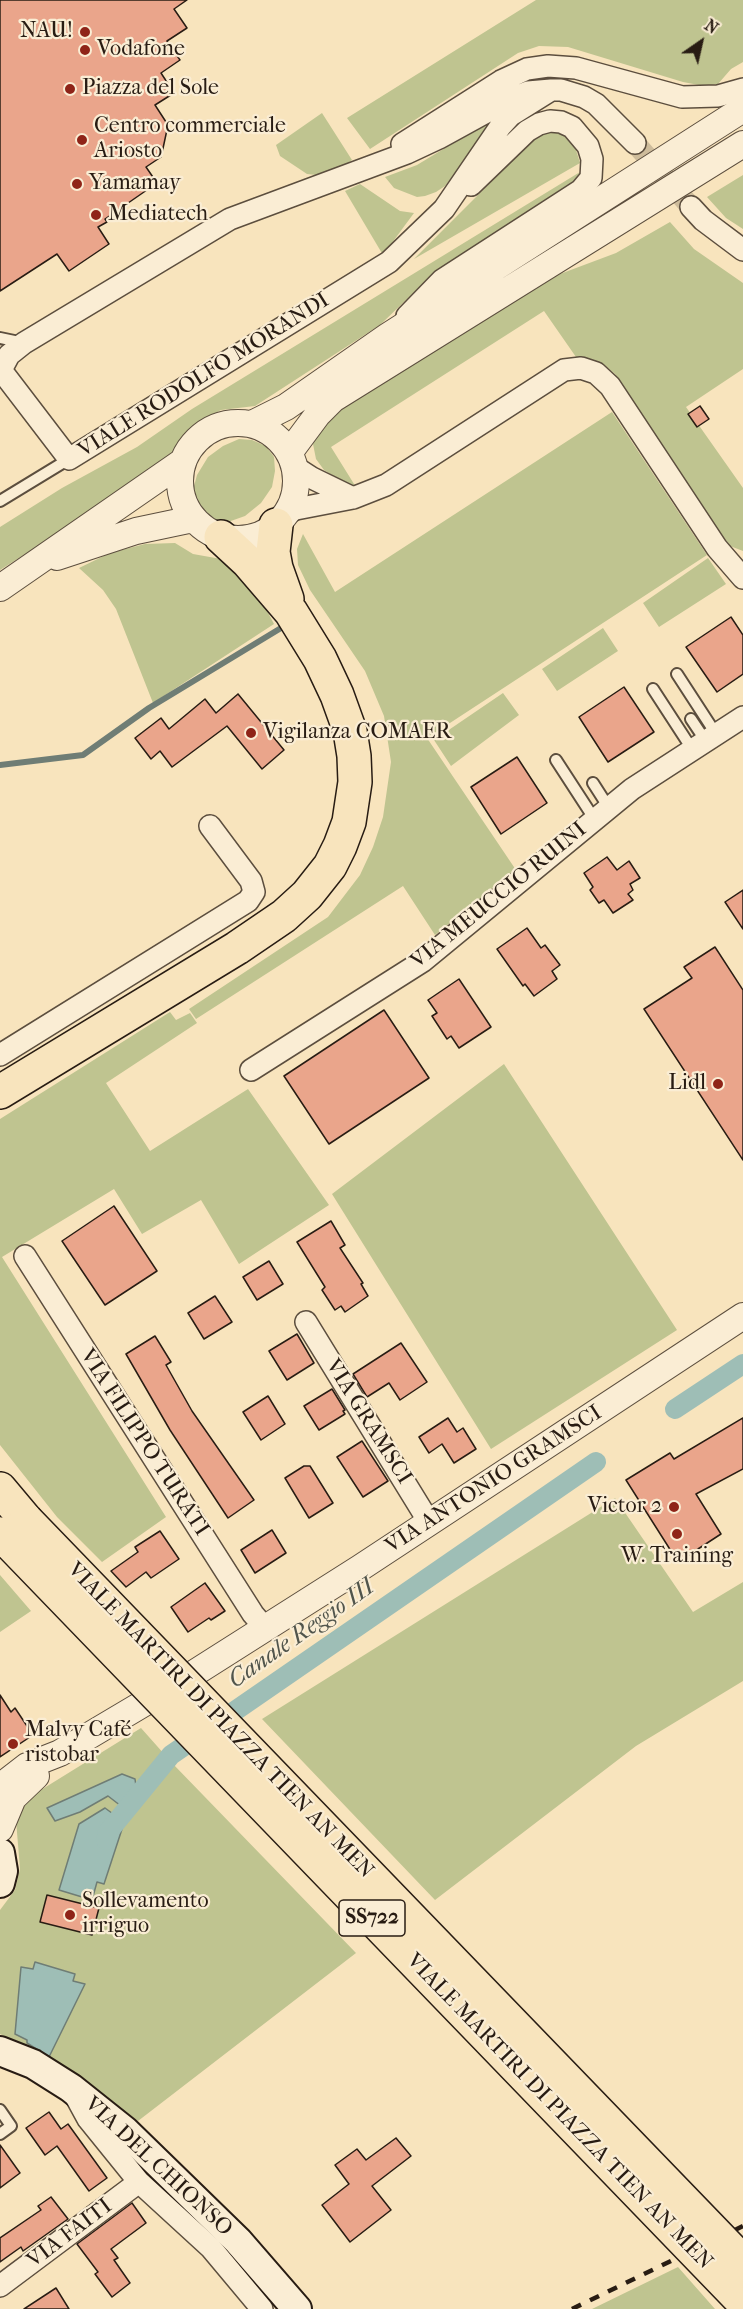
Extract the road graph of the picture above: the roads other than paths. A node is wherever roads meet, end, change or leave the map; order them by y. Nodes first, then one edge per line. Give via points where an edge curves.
1 (743, 89) edge
2 (550, 90) junction
3 (743, 110) edge
4 (635, 143) tunnel mouth
5 (743, 144) edge
6 (743, 154) edge
7 (364, 169) junction
8 (660, 195) junction
9 (691, 207) tunnel mouth
10 (444, 209) junction
11 (743, 250) edge
12 (388, 336) junction
13 (0, 338) edge
14 (24, 343) junction
15 (1, 370) edge
16 (252, 424) junction
17 (69, 459) junction
18 (292, 460) junction
19 (182, 462) junction
20 (353, 498) junction
21 (0, 501) edge
22 (194, 519) junction
23 (282, 519) junction
24 (221, 537) junction
25 (717, 548) junction
26 (743, 556) edge
27 (37, 564) junction
28 (743, 578) edge
29 (0, 588) edge
30 (291, 612) junction
31 (676, 674) dead end
32 (653, 689) dead end
33 (743, 717) edge
34 (691, 719) dead end
35 (704, 741) junction
36 (556, 760) dead end
37 (593, 783) dead end
38 (602, 814) junction
39 (210, 826) dead end
40 (0, 1055) edge
41 (251, 1070) dead end
42 (0, 1092) edge
43 (25, 1256) dead end
44 (743, 1316) edge
45 (306, 1322) dead end
46 (0, 1489) edge
47 (429, 1522) junction
48 (9, 1529) edge
49 (265, 1628) junction
50 (60, 1754) junction
51 (0, 1787) edge
52 (0, 1829) edge
53 (0, 1853) edge
54 (0, 1883) edge
55 (0, 2051) edge
56 (71, 2088) junction
57 (0, 2110) edge
58 (0, 2134) edge
59 (139, 2182) junction
60 (743, 2262) edge
61 (0, 2286) edge
62 (743, 2302) edge
63 (262, 2309) edge
64 (297, 2309) edge

1 - 7 street, VIALE RODOLFO MORANDI via 718,96 682,97 576,68 527,69 501,81
2 - 4 street, VIALE RODOLFO MORANDI via 596,104
2 - 7 street, VIALE RODOLFO MORANDI via 510,99 439,138
2 - 10 street, VIALE RODOLFO MORANDI via 511,115 500,127
3 - 12 street, VIALE RODOLFO MORANDI
5 - 8 street
6 - 8 street
7 - 14 street, VIALE RODOLFO MORANDI via 230,219
8 - 18 street via 333,399 318,414
9 - 11 street
10 - 12 street, VIALE RODOLFO MORANDI via 539,124 561,122 572,127 588,146 591,178 581,190 442,280
10 - 17 street, VIALE RODOLFO MORANDI via 368,277
12 - 16 street, VIALE RODOLFO MORANDI via 286,407
13 - 14 lane
14 - 15 street, VIALE RODOLFO MORANDI via 9,355
15 - 17 street, VIALE RODOLFO MORANDI
16 - 18 street via 274,435
16 - 19 street, VIALE RODOLFO MORANDI via 230,423 210,429 198,438
17 - 21 lane
18 - 20 street via 312,478
18 - 23 street via 294,499
19 - 22 street via 180,492
19 - 27 street, VIALE RODOLFO MORANDI
20 - 23 street via 296,509
20 - 25 street via 386,485 564,370 580,368 597,373 610,386
22 - 24 street
22 - 27 street, VIALE RODOLFO MORANDI via 136,531
23 - 24 street via 250,538
23 - 30 highway via 273,552
24 - 30 highway
25 - 26 street
25 - 28 street
27 - 29 street, VIALE RODOLFO MORANDI
30 - 42 highway via 337,694 354,756 349,822 330,866 284,916
31 - 35 lane
32 - 35 lane
33 - 35 street, VIA MEUCCIO RUINI
34 - 35 lane
35 - 38 street, VIA MEUCCIO RUINI
36 - 38 lane
37 - 38 lane
38 - 41 street, VIA MEUCCIO RUINI via 423,961
39 - 40 street via 251,881 254,892 248,901
43 - 49 street, VIA FILIPPO TURATI
44 - 47 street, VIA ANTONIO GRAMSCI
45 - 47 street, VIA GRAMSCI
46 - 48 highway, VIALE MARTIRI DI PIAZZA TIEN AN MEN / SS722
47 - 49 street, VIA ANTONIO GRAMSCI
48 - 60 highway, VIALE MARTIRI DI PIAZZA TIEN AN MEN / SS722, bridge
48 - 62 highway, VIALE MARTIRI DI PIAZZA TIEN AN MEN / SS722, bridge
49 - 50 street, VIA ANTONIO GRAMSCI
50 - 51 street, VIA ANTONIO GRAMSCI via 27,1766
50 - 52 street, VIA ANTONIO GRAMSCI via 13,1798
53 - 54 main road
55 - 56 main road, VIA DEL CHIONSO via 33,2064
56 - 59 street via 88,2119
56 - 64 main road, VIA DEL CHIONSO via 159,2163 238,2241
57 - 58 lane via 11,2126
59 - 61 street, VIA FAITI
59 - 63 street via 212,2248

